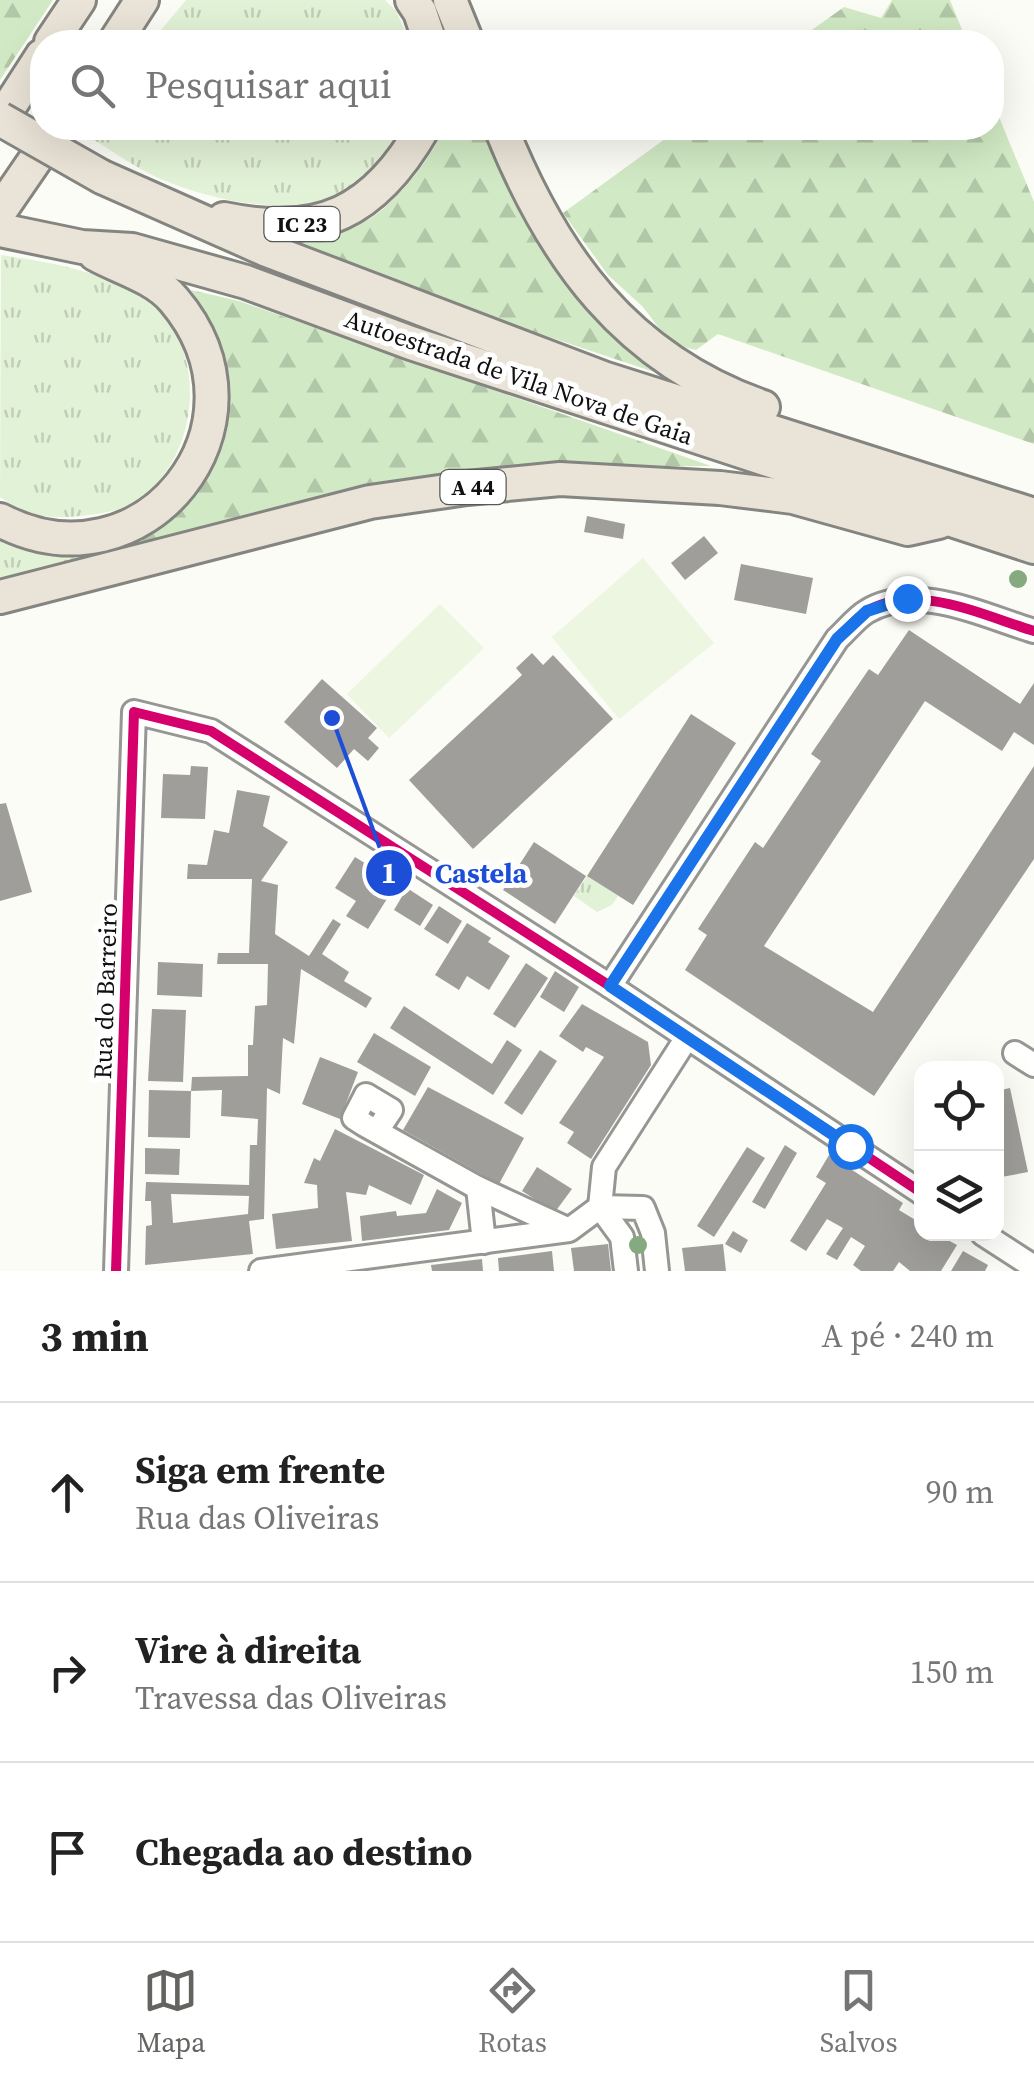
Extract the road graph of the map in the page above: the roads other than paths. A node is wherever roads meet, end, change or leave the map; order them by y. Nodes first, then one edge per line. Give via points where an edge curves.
1 (78, 0) edge
2 (412, 0) edge
3 (450, 0) edge
4 (59, 30) edge
5 (426, 30) edge
6 (462, 30) edge
7 (30, 74) edge
8 (0, 120) edge
9 (30, 137) edge
10 (36, 140) edge
11 (49, 140) edge
12 (416, 140) edge
13 (506, 140) edge
14 (172, 208) junction
15 (0, 211) edge
16 (0, 230) edge
17 (82, 246) junction
18 (908, 475) junction
19 (1034, 515) edge
20 (0, 520) edge
21 (953, 520) junction
22 (1034, 547) edge
23 (0, 597) edge
24 (1034, 631) edge
25 (610, 986) junction
26 (686, 1039) junction
27 (378, 1132) dead end
28 (478, 1188) junction
29 (914, 1188) edge
30 (600, 1206) junction
31 (569, 1230) junction
32 (653, 1233) junction
33 (622, 1237) junction
34 (994, 1241) edge
35 (484, 1242) junction
36 (1034, 1268) edge
37 (116, 1271) edge
38 (261, 1271) edge
39 (626, 1271) edge
40 (657, 1271) edge

1 - 4 highway
2 - 5 highway
3 - 6 highway
7 - 8 highway
8 - 9 highway, bridge
10 - 14 highway, bridge
11 - 15 highway
12 - 14 highway, IC 23 via 387,180 348,212 261,227
13 - 18 highway via 560,248 627,326 726,394 895,454
14 - 18 highway, Autoestrada de Vila Nova de Gaia via 585,371
16 - 17 highway, Autoestrada de Vila Nova de Gaia / A 44
17 - 20 highway via 172,297 202,350 211,423 196,466 150,515 108,531 59,538
17 - 21 highway, Autoestrada de Vila Nova de Gaia / A 44 via 132,250 246,282
18 - 19 highway, Autoestrada de Vila Nova de Gaia
21 - 22 highway, Autoestrada de Vila Nova de Gaia / A 44
21 - 23 highway, A 44 via 908,528 792,497 542,481 370,502
24 - 25 street via 907,598 867,611 837,639
25 - 26 street
25 - 37 street, Rua do Barreiro via 211,731 134,712
26 - 29 street
26 - 30 street via 604,1167
27 - 28 street
28 - 31 street
28 - 35 street
30 - 31 street
30 - 32 street via 643,1208
30 - 33 street
31 - 35 street
32 - 33 street
32 - 40 street
33 - 39 street
34 - 36 street
35 - 38 street

